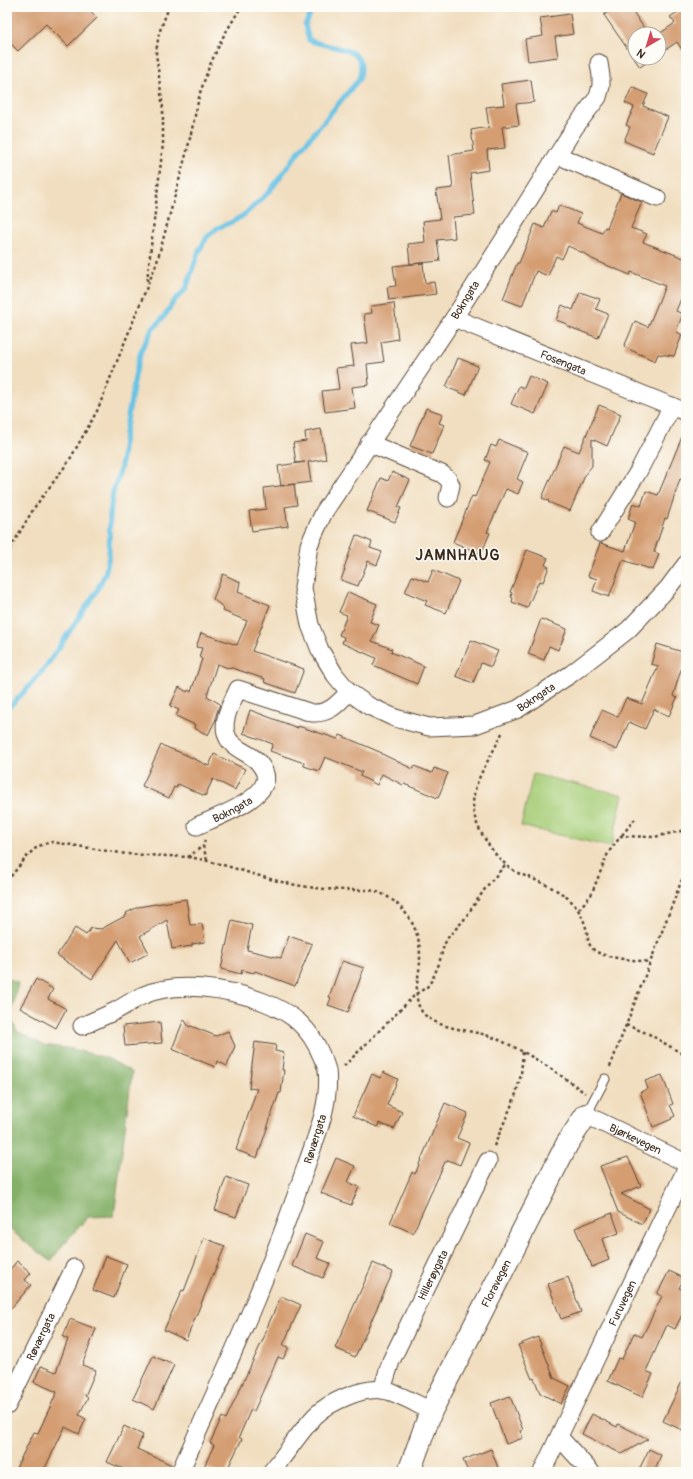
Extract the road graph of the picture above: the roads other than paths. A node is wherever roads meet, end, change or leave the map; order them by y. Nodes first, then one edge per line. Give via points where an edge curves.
1 (599, 63) dead end
2 (556, 155) junction
3 (657, 198) dead end
4 (454, 318) junction
5 (679, 409) edge
6 (369, 443) junction
7 (448, 498) dead end
8 (600, 533) dead end
9 (686, 564) edge
10 (349, 692) junction
11 (197, 826) dead end
12 (82, 1026) dead end
13 (605, 1079) road end
14 (590, 1108) junction
15 (488, 1161) road end
16 (686, 1163) edge
17 (686, 1169) edge
18 (74, 1268) dead end
19 (382, 1390) junction
20 (7, 1406) edge
21 (431, 1411) junction
22 (559, 1437) junction
23 (180, 1472) edge
24 (271, 1472) edge
25 (409, 1472) edge
26 (542, 1472) edge
27 (591, 1472) edge

1 - 2 street, Bokngata via 601,86 598,97
2 - 3 street
2 - 4 street, Bokngata
4 - 5 street, Fosengata
4 - 6 street, Bokngata
5 - 8 street, Fosengata
6 - 7 street via 442,474 451,484
6 - 10 street, Bokngata via 324,512 309,545 303,588 310,625 320,650
9 - 10 street, Bokngata via 668,588 628,630 571,674 518,709 505,714 475,725 429,727 395,718 369,706
10 - 11 street, Bokngata via 330,710 312,713 238,689 226,717 226,734 237,749 260,764 266,779 254,798
12 - 23 street, Røværgata via 144,995 162,989 208,989 246,996 282,1009 303,1025 318,1045 327,1068 323,1116 296,1197 247,1321
13 - 14 lane
14 - 16 street, Bjørkevegen
14 - 21 street, Floravegen via 567,1144
15 - 19 street, Hillerøygata via 391,1361
17 - 22 street, Furuvegen
18 - 20 street, Røværgata
19 - 21 street
19 - 24 street via 359,1392 316,1415
21 - 25 street, Floravegen
22 - 26 street, Furuvegen
22 - 27 street

